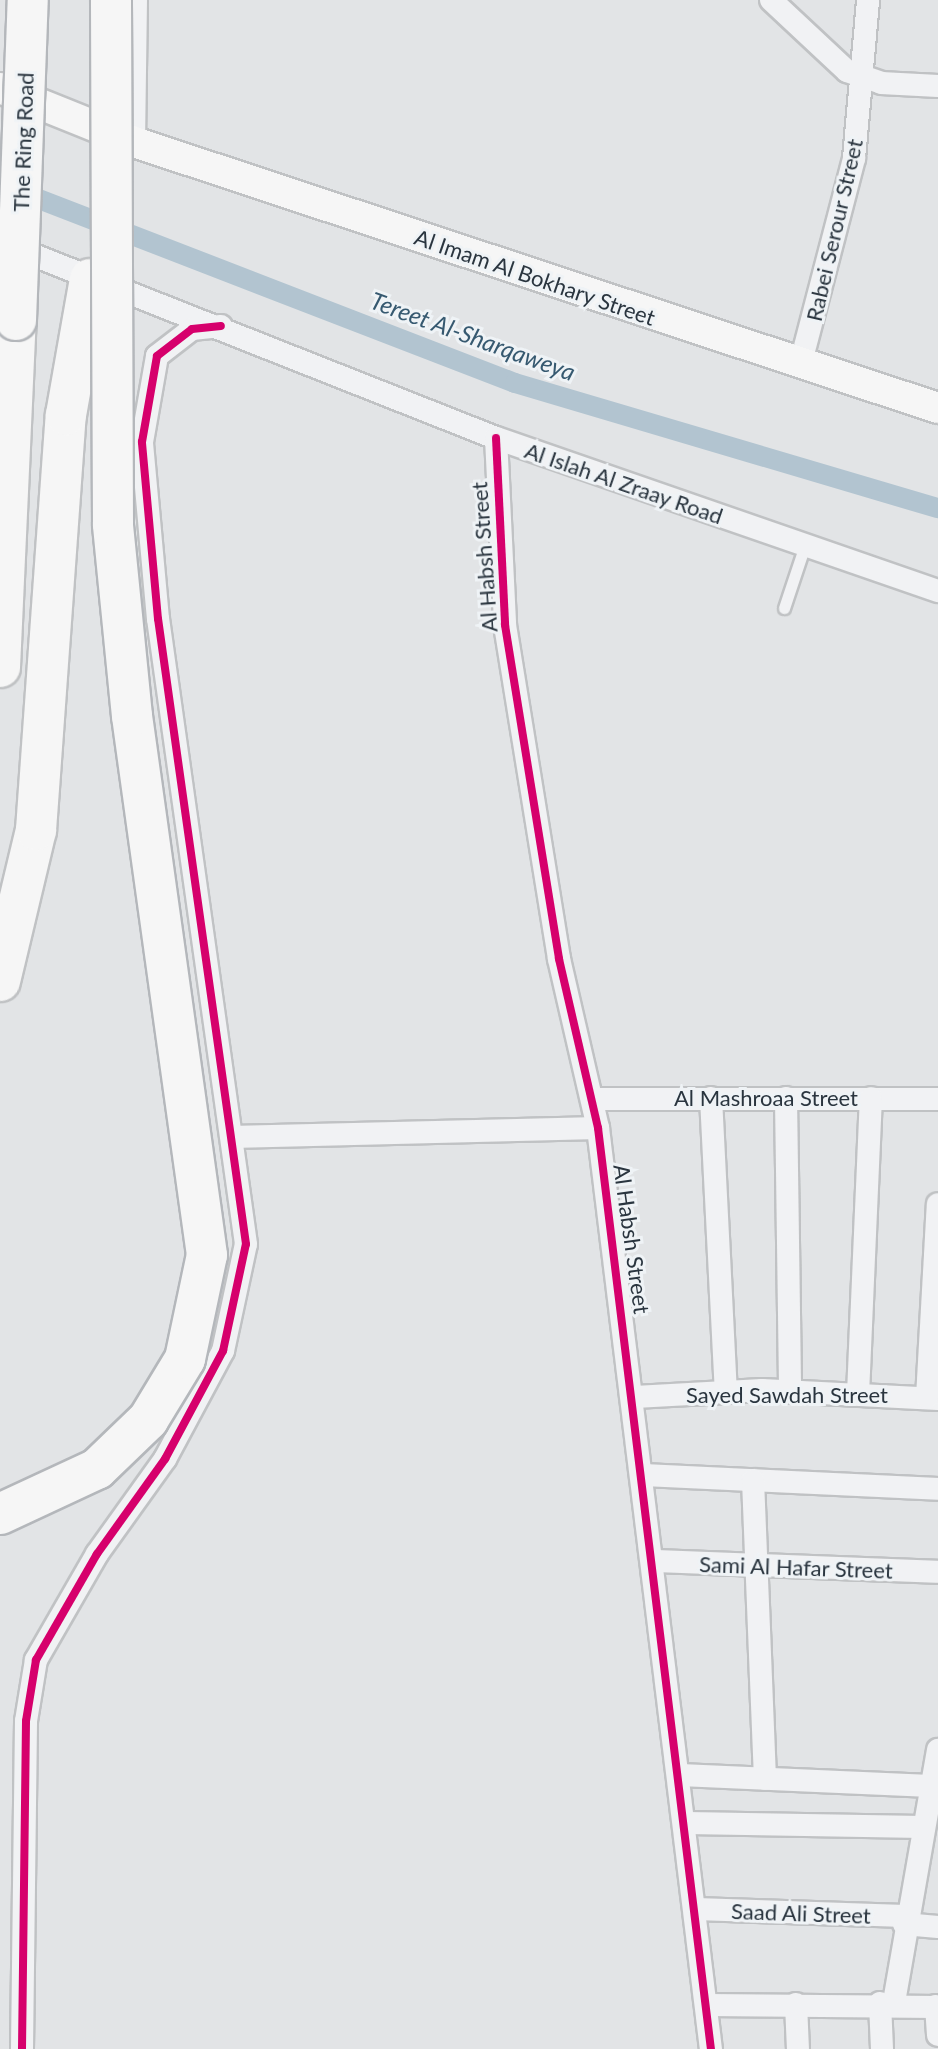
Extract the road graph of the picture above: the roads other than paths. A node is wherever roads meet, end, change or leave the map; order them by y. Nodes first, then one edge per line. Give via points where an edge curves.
1 (28, 0) edge
2 (111, 0) edge
3 (136, 0) edge
4 (868, 0) edge
5 (781, 5) edge
6 (863, 78) junction
7 (938, 86) edge
8 (0, 88) edge
9 (134, 142) junction
10 (0, 241) edge
11 (90, 279) junction
12 (221, 326) junction
13 (801, 362) junction
14 (938, 408) edge
15 (496, 438) junction
16 (805, 545) junction
17 (938, 591) edge
18 (784, 608) dead end
19 (0, 667) edge
20 (0, 981) edge
21 (711, 1098) junction
22 (786, 1098) junction
23 (871, 1098) junction
24 (594, 1099) junction
25 (938, 1099) edge
26 (598, 1128) junction
27 (232, 1137) junction
28 (938, 1204) edge
29 (726, 1391) junction
30 (790, 1391) junction
31 (858, 1394) junction
32 (635, 1397) junction
33 (932, 1398) edge
34 (644, 1475) junction
35 (753, 1480) junction
36 (938, 1489) edge
37 (0, 1514) edge
38 (654, 1561) junction
39 (753, 1565) junction
40 (938, 1572) edge
41 (938, 1750) edge
42 (680, 1775) junction
43 (765, 1779) junction
44 (934, 1780) edge
45 (687, 1823) junction
46 (923, 1827) junction
47 (930, 1853) edge
48 (696, 1909) junction
49 (905, 1920) junction
50 (938, 1927) edge
51 (887, 2002) junction
52 (796, 2004) junction
53 (706, 2005) junction
54 (937, 2006) edge
55 (938, 2035) edge
56 (22, 2049) edge
57 (711, 2049) edge
58 (798, 2049) edge
59 (882, 2049) edge

1 - 19 highway, The Ring Road, bridge
2 - 37 highway, bridge via 113,524 132,716 207,1255 185,1359 148,1420 97,1469
3 - 9 street
4 - 6 street, Rabei Serour Street
5 - 6 street via 833,62
6 - 7 street
6 - 13 street, Rabei Serour Street via 845,199
8 - 9 street, Al Imam Al Bokhary Street
9 - 13 street, Al Imam Al Bokhary Street
10 - 11 street, Al Islah Al Zraay Road
11 - 12 street, Al Islah Al Zraay Road
11 - 20 highway via 66,415 36,830
12 - 15 street, Al Islah Al Zraay Road
12 - 27 street via 192,329 157,356 142,442 158,619
13 - 14 street, Al Imam Al Bokhary Street
15 - 16 street, Al Islah Al Zraay Road
15 - 24 street, Al Habsh Street via 505,625 559,959
16 - 17 street, Al Islah Al Zraay Road
16 - 18 lane
21 - 22 street, Al Mashroaa Street
21 - 24 street, Al Mashroaa Street
21 - 29 street
22 - 23 street, Al Mashroaa Street
22 - 30 street
23 - 25 street, Al Mashroaa Street
23 - 31 street
24 - 26 street, Al Habsh Street
26 - 27 street
26 - 32 street, Al Habsh Street
27 - 56 street via 246,1244 223,1351 165,1459 48,1634 29,1687
28 - 33 street
29 - 30 street, Sayed Sawdah Street
29 - 32 street, Sayed Sawdah Street
30 - 31 street, Sayed Sawdah Street
31 - 33 street, Sayed Sawdah Street
32 - 34 street, Al Habsh Street
34 - 35 street
34 - 38 street, Al Habsh Street
35 - 36 street
35 - 39 street
38 - 39 street, Sami Al Hafar Street
38 - 42 street, Al Habsh Street
39 - 40 street, Sami Al Hafar Street
39 - 43 street
41 - 44 street
42 - 43 street
42 - 45 street, Al Habsh Street
43 - 44 street
44 - 46 street
45 - 46 street
45 - 48 street, Al Habsh Street
46 - 47 street
47 - 49 street
48 - 49 street, Saad Ali Street
48 - 53 street, Al Habsh Street
49 - 50 street, Saad Ali Street
49 - 51 street
51 - 52 street
51 - 54 street
51 - 59 street
52 - 53 street
52 - 58 street
53 - 57 street, Al Habsh Street
54 - 55 street

